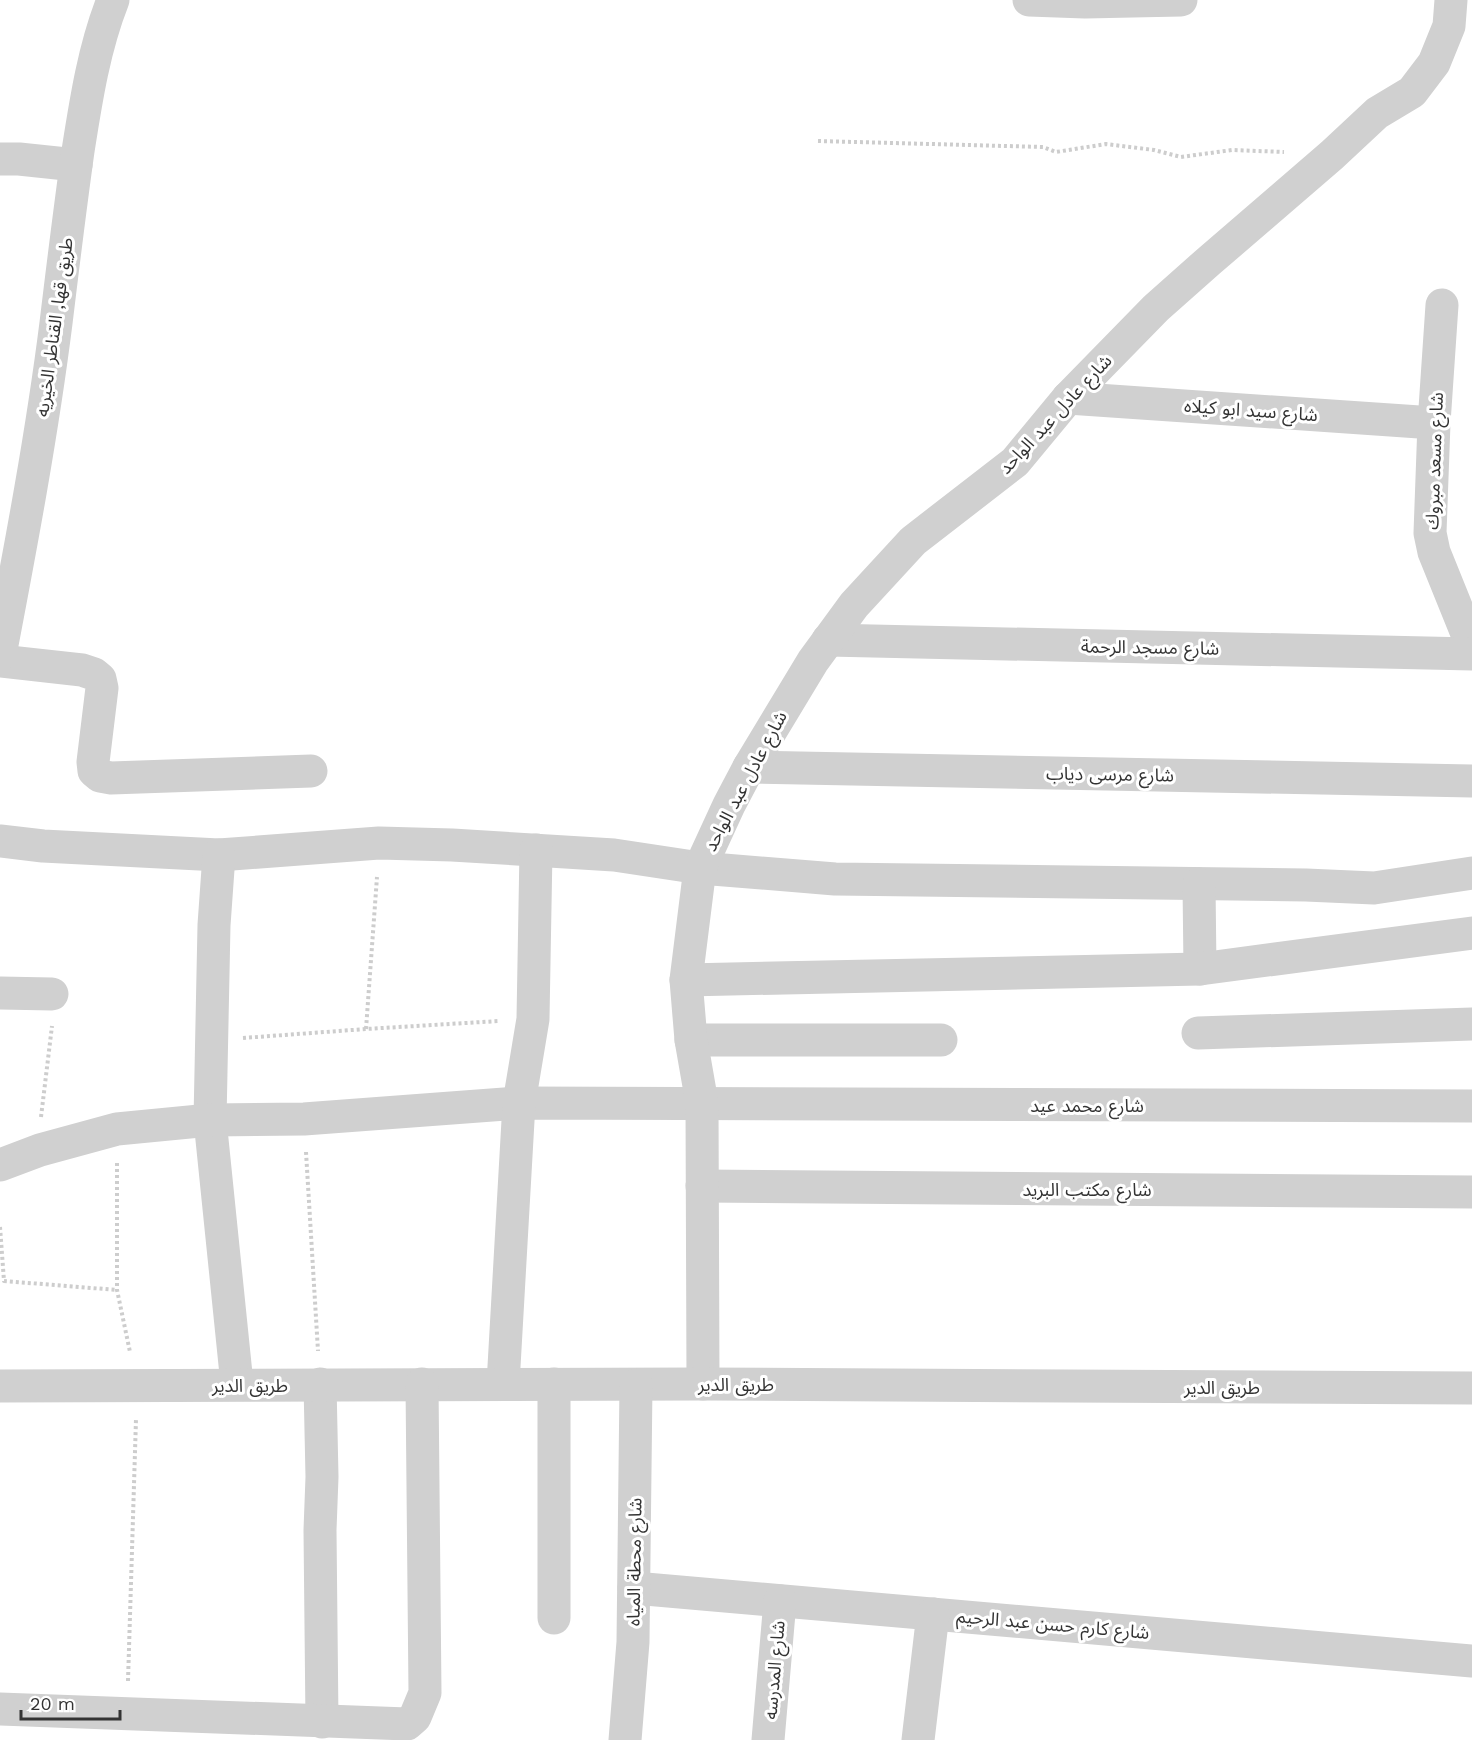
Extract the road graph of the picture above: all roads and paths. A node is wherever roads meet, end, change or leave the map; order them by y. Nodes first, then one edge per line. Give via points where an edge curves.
1 (114, 0) edge
2 (1029, 0) edge
3 (1181, 0) edge
4 (1452, 0) edge
5 (1085, 1) edge
6 (818, 141) dead end
7 (1332, 155) junction
8 (0, 159) edge
9 (76, 165) junction
10 (1442, 305) dead end
11 (1068, 398) junction
12 (1434, 423) junction
13 (828, 640) junction
14 (1472, 646) edge
15 (1472, 654) edge
16 (0, 655) edge
17 (0, 661) edge
18 (749, 767) junction
19 (311, 771) dead end
20 (1472, 781) edge
21 (0, 841) edge
22 (380, 843) junction
23 (536, 850) junction
24 (219, 855) junction
25 (700, 868) junction
26 (1472, 873) edge
27 (1199, 884) junction
28 (1472, 933) edge
29 (1200, 969) junction
30 (686, 980) junction
31 (0, 993) edge
32 (52, 994) joint
33 (532, 1019) junction
34 (1472, 1024) edge
35 (366, 1029) junction
36 (1198, 1033) dead end
37 (691, 1040) junction
38 (941, 1040) dead end
39 (211, 1041) junction
40 (519, 1103) junction
41 (702, 1104) junction
42 (1472, 1106) edge
43 (304, 1119) junction
44 (210, 1120) junction
45 (117, 1129) junction
46 (40, 1150) junction
47 (0, 1165) edge
48 (702, 1186) junction
49 (1472, 1192) edge
50 (0, 1227) edge
51 (117, 1290) junction
52 (237, 1384) junction
53 (320, 1384) junction
54 (422, 1384) junction
55 (503, 1384) junction
56 (555, 1384) junction
57 (636, 1384) junction
58 (703, 1384) junction
59 (0, 1386) edge
60 (137, 1386) junction
61 (1472, 1388) edge
62 (634, 1588) junction
63 (780, 1601) junction
64 (933, 1614) junction
65 (554, 1618) dead end
66 (1472, 1661) edge
67 (0, 1710) edge
68 (128, 1714) junction
69 (322, 1722) junction
70 (625, 1740) edge
71 (768, 1740) edge
72 (918, 1740) edge

1 - 9 street, طريق قها, القناطر الخيريه via 89,84
2 - 5 street
3 - 5 street
4 - 7 street, شارع عادل عبد الواحد via 1449,26 1434,63 1412,92 1377,112
6 - 7 path via 1043,147 1056,152 1106,144 1181,157 1232,150
7 - 11 street, شارع عادل عبد الواحد via 1156,308
8 - 9 street
9 - 16 street, طريق قها, القناطر الخيريه via 54,337
10 - 12 street, شارع مسعد مبروك
11 - 12 street, شارع سيد ابو كيلاه
11 - 13 street, شارع عادل عبد الواحد via 1015,462 914,541 854,605
12 - 14 street, شارع مسعد مبروك via 1430,533
13 - 15 street, شارع مسجد الرحمة
13 - 18 street, شارع عادل عبد الواحد
17 - 19 street via 82,670 100,679 93,762 94,771 100,776
18 - 20 street, شارع مرسى دياب
18 - 25 street, شارع عادل عبد الواحد
21 - 24 street
22 - 23 street
22 - 24 street
22 - 35 path
23 - 25 street via 614,855
23 - 33 street
24 - 39 street
25 - 27 street via 835,879
25 - 30 street, شارع عادل عبد الواحد
26 - 27 street via 1374,888
27 - 29 street
28 - 29 street
29 - 30 street
30 - 37 street, شارع عادل عبد الواحد
31 - 32 street
32 - 46 path via 55,999
33 - 35 path
33 - 40 street
34 - 36 street
35 - 39 path
37 - 38 street
37 - 41 street, شارع عادل عبد الواحد
39 - 44 street
40 - 41 street, شارع محمد عيد
40 - 43 street, شارع محمد عيد
40 - 55 street
41 - 42 street, شارع محمد عيد
41 - 48 street, شارع عادل عبد الواحد
43 - 44 street, شارع محمد عيد
43 - 53 path
44 - 45 street, شارع محمد عيد
44 - 52 street
45 - 46 street, شارع محمد عيد
45 - 51 path
46 - 47 street, شارع محمد عيد
48 - 49 street, شارع مكتب البريد
48 - 58 street, شارع عادل عبد الواحد
50 - 51 path via 4,1281
51 - 60 path
52 - 53 street, طريق الدير
52 - 60 street, طريق الدير
53 - 54 street, طريق الدير
53 - 69 street
54 - 55 street, طريق الدير
54 - 69 street via 425,1693 415,1717 407,1724
55 - 56 street, طريق الدير
56 - 57 street, طريق الدير
56 - 65 street
57 - 58 street, طريق الدير
57 - 62 street, شارع محطة المياه
58 - 61 street, طريق الدير
59 - 60 street, طريق الدير
60 - 68 path
62 - 63 street, شارع كارم حسن عبد الرحيم
62 - 70 street, شارع محطة المياه
63 - 64 street, شارع كارم حسن عبد الرحيم
63 - 71 street, شارع المدرسه
64 - 66 street, شارع كارم حسن عبد الرحيم
64 - 72 street
67 - 68 street
68 - 69 street

